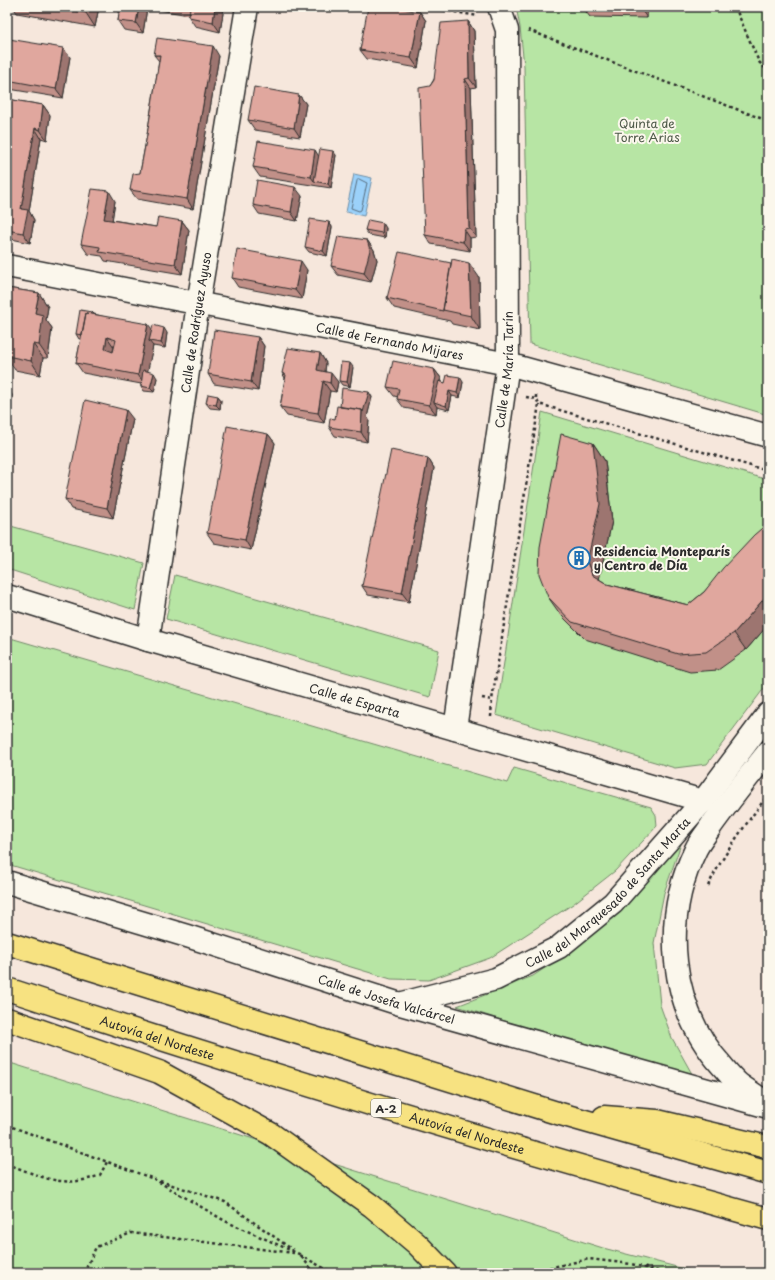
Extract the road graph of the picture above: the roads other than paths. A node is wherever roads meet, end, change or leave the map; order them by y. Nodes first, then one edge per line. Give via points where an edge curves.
1 (247, 7) edge
2 (499, 7) edge
3 (7, 266) edge
4 (198, 304) junction
5 (508, 364) junction
6 (768, 436) edge
7 (7, 596) edge
8 (148, 640) junction
9 (768, 714) edge
10 (455, 729) junction
11 (768, 752) edge
12 (703, 801) junction
13 (7, 882) edge
14 (7, 943) edge
15 (7, 989) edge
16 (400, 1004) junction
17 (7, 1019) edge
18 (768, 1106) edge
19 (557, 1113) junction
20 (768, 1147) edge
21 (768, 1173) edge
22 (768, 1219) edge
23 (445, 1273) edge

1 - 4 street, Calle de Rodríguez Ayuso
2 - 5 street, Calle de María Tarín via 507,30
3 - 4 street, Calle de Fernando Mijares
4 - 5 street, Calle de Fernando Mijares
4 - 8 street, Calle de Rodríguez Ayuso
5 - 6 street, Calle de Fernando Mijares
5 - 10 street, Calle de María Tarín
7 - 8 street, Calle de Esparta
8 - 10 street, Calle de Esparta
9 - 12 street, Calle del Marquesado de Santa Marta
10 - 12 street, Calle de Esparta
11 - 18 street, Calle del Marquesado de Santa Marta via 723,808 696,848 684,875 674,936 676,970 684,1003 699,1035 715,1058 739,1084
12 - 16 street, Calle del Marquesado de Santa Marta via 613,903 559,947 496,980
13 - 16 street, Calle de Josefa Valcárcel
14 - 19 highway
15 - 22 highway, Autovía del Nordeste / A-2 via 182,1047 664,1191
16 - 18 street, Calle de Josefa Valcárcel
17 - 23 highway via 159,1072 271,1134 372,1206 417,1244
19 - 20 highway via 657,1121
19 - 21 highway

